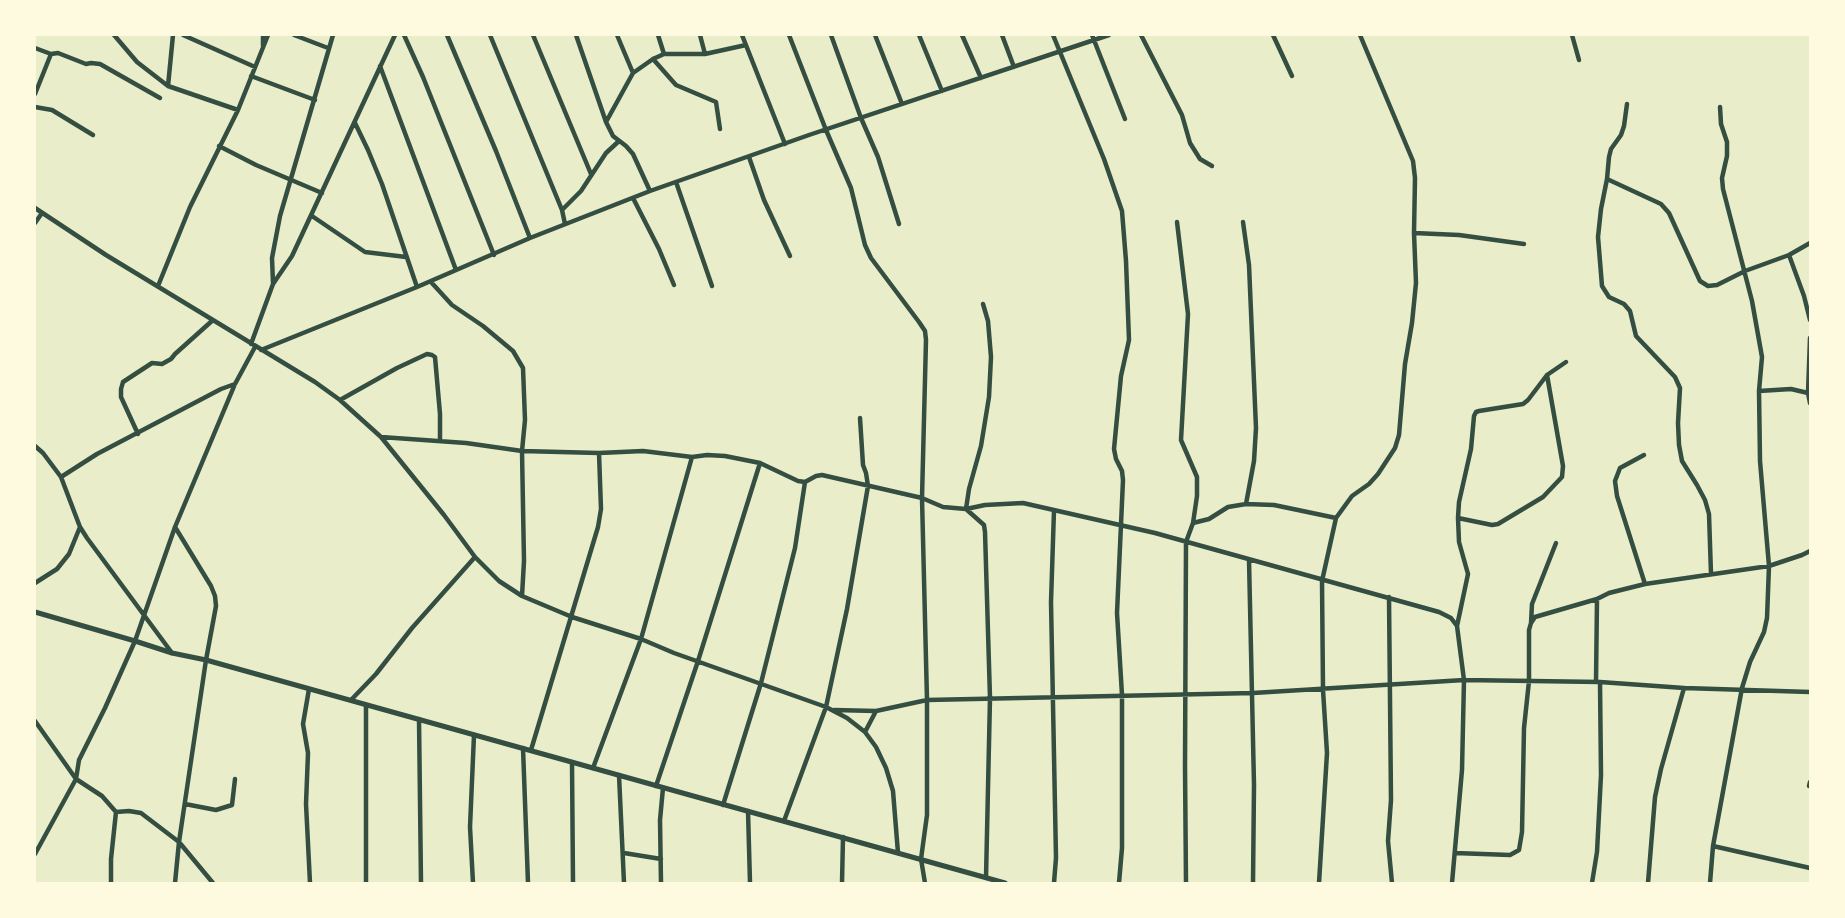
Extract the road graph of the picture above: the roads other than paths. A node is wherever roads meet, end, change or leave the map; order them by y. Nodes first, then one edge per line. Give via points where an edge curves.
1 (114, 35) edge
2 (173, 35) edge
3 (183, 35) edge
4 (262, 35) edge
5 (268, 35) edge
6 (294, 35) edge
7 (333, 35) edge
8 (395, 35) edge
9 (404, 35) edge
10 (447, 35) edge
11 (490, 35) edge
12 (533, 35) edge
13 (576, 35) edge
14 (617, 35) edge
15 (658, 35) edge
16 (700, 35) edge
17 (742, 35) edge
18 (789, 35) edge
19 (831, 35) edge
20 (875, 35) edge
21 (919, 35) edge
22 (962, 35) edge
23 (1002, 35) edge
24 (1053, 35) edge
25 (1109, 35) edge
26 (1141, 35) edge
27 (1273, 35) edge
28 (1360, 35) edge
29 (1572, 35) edge
30 (1093, 37) edge
31 (746, 45) junction
32 (263, 47) junction
33 (35, 48) edge
34 (328, 48) junction
35 (1061, 51) junction
36 (51, 54) junction
37 (664, 54) junction
38 (705, 54) junction
39 (653, 58) junction
40 (1580, 60) dead end
41 (380, 65) junction
42 (255, 67) junction
43 (1014, 67) junction
44 (633, 74) junction
45 (251, 76) junction
46 (1292, 76) dead end
47 (981, 78) junction
48 (168, 86) junction
49 (942, 91) junction
50 (35, 94) edge
51 (160, 98) dead end
52 (315, 100) junction
53 (902, 104) junction
54 (1627, 104) dead end
55 (35, 107) edge
56 (1720, 107) dead end
57 (238, 110) junction
58 (861, 118) junction
59 (1125, 119) dead end
60 (606, 122) junction
61 (355, 123) junction
62 (720, 129) dead end
63 (826, 130) junction
64 (93, 135) dead end
65 (618, 141) junction
66 (785, 144) junction
67 (219, 146) junction
68 (749, 157) junction
69 (1212, 166) dead end
70 (591, 174) junction
71 (1607, 179) junction
72 (290, 180) junction
73 (676, 182) junction
74 (650, 191) junction
75 (322, 193) junction
76 (634, 198) junction
77 (35, 208) edge
78 (562, 210) junction
79 (42, 213) junction
80 (312, 216) junction
81 (35, 222) edge
82 (1177, 222) dead end
83 (1243, 222) dead end
84 (566, 224) junction
85 (899, 224) dead end
86 (1414, 233) junction
87 (530, 238) junction
88 (1810, 243) edge
89 (1524, 244) dead end
90 (494, 254) junction
91 (406, 256) junction
92 (790, 256) dead end
93 (1789, 256) junction
94 (456, 270) junction
95 (1745, 271) junction
96 (431, 282) junction
97 (273, 284) junction
98 (158, 286) junction
99 (674, 286) dead end
100 (712, 286) dead end
101 (417, 287) junction
102 (983, 304) dead end
103 (213, 320) junction
104 (1810, 320) edge
105 (1810, 338) edge
106 (253, 345) junction
107 (262, 350) junction
108 (1566, 362) dead end
109 (1547, 375) junction
110 (234, 384) junction
111 (1759, 392) junction
112 (1808, 393) junction
113 (340, 400) junction
114 (1810, 403) edge
115 (860, 418) dead end
116 (138, 434) junction
117 (380, 437) junction
118 (440, 441) junction
119 (35, 446) edge
120 (522, 452) junction
121 (599, 453) junction
122 (1644, 455) dead end
123 (692, 457) junction
124 (760, 463) junction
125 (61, 478) junction
126 (805, 482) junction
127 (868, 486) junction
128 (922, 498) junction
129 (1246, 504) junction
130 (966, 509) junction
131 (1054, 510) junction
132 (1336, 518) junction
133 (1458, 518) junction
134 (1193, 523) junction
135 (1120, 526) junction
136 (80, 527) junction
137 (175, 527) junction
138 (1186, 542) junction
139 (1556, 543) dead end
140 (1810, 551) edge
141 (475, 557) junction
142 (1249, 560) junction
143 (1769, 566) junction
144 (1711, 574) junction
145 (1322, 581) junction
146 (35, 583) edge
147 (1645, 584) junction
148 (522, 596) junction
149 (1389, 597) junction
150 (1597, 599) junction
151 (35, 612) edge
152 (144, 614) junction
153 (572, 617) junction
154 (1530, 622) junction
155 (1457, 626) junction
156 (640, 639) junction
157 (135, 641) junction
158 (172, 653) junction
159 (206, 660) junction
160 (698, 661) junction
161 (1464, 680) junction
162 (1529, 681) junction
163 (1598, 682) junction
164 (761, 683) junction
165 (1390, 684) junction
166 (1684, 688) junction
167 (1742, 688) junction
168 (309, 689) junction
169 (1323, 690) junction
170 (1810, 692) edge
171 (1253, 693) junction
172 (1186, 694) junction
173 (1122, 696) junction
174 (990, 698) junction
175 (1053, 698) junction
176 (351, 700) junction
177 (927, 700) junction
178 (366, 705) junction
179 (826, 707) junction
180 (833, 710) junction
181 (876, 711) junction
182 (418, 719) junction
183 (35, 721) edge
184 (865, 732) junction
185 (474, 735) junction
186 (523, 748) junction
187 (531, 750) junction
188 (572, 762) junction
189 (593, 768) junction
190 (619, 775) junction
191 (76, 779) junction
192 (235, 779) dead end
193 (656, 786) junction
194 (663, 788) junction
195 (185, 804) junction
196 (723, 805) junction
197 (116, 812) junction
198 (748, 812) junction
199 (784, 821) junction
200 (843, 838) junction
201 (179, 842) junction
202 (1714, 846) junction
203 (624, 853) junction
204 (898, 853) junction
205 (1455, 853) junction
206 (35, 854) edge
207 (661, 859) junction
208 (921, 859) junction
209 (1810, 868) edge
210 (986, 878) junction
211 (111, 883) edge
212 (175, 883) edge
213 (213, 883) edge
214 (310, 883) edge
215 (366, 883) edge
216 (421, 883) edge
217 (473, 883) edge
218 (528, 883) edge
219 (573, 883) edge
220 (624, 883) edge
221 (662, 883) edge
222 (750, 883) edge
223 (842, 883) edge
224 (925, 883) edge
225 (1005, 883) edge
226 (1054, 883) edge
227 (1120, 883) edge
228 (1186, 883) edge
229 (1252, 883) edge
230 (1319, 883) edge
231 (1392, 883) edge
232 (1452, 883) edge
233 (1592, 883) edge
234 (1648, 883) edge
235 (1710, 883) edge

1 - 48 street via 137,62
2 - 48 street
3 - 42 street
4 - 32 street
5 - 32 street
6 - 34 street
7 - 34 street
8 - 41 street
9 - 90 street
10 - 87 street
11 - 78 street
12 - 70 street
13 - 60 street
14 - 44 street
15 - 37 street
16 - 38 street
17 - 31 street
18 - 63 street
19 - 58 street
20 - 53 street
21 - 49 street
22 - 47 street
23 - 43 street
24 - 35 street
25 - 30 street
26 - 69 street via 1182,115 1190,143 1200,159
27 - 46 street
28 - 86 street via 1413,161
29 - 40 street
30 - 35 street
30 - 59 street
31 - 38 street
31 - 66 street
32 - 42 street
33 - 36 street
34 - 52 street
35 - 43 street
35 - 135 street via 1122,211 1129,340 1121,376 1114,449 1122,472
36 - 50 street
36 - 51 street via 58,53 86,64 100,64
37 - 38 street
37 - 39 street
39 - 44 street
39 - 62 street via 676,84 716,102
41 - 61 street
41 - 94 street
42 - 45 street
43 - 47 street
44 - 60 street
45 - 52 street
45 - 57 street
47 - 49 street
48 - 57 street
49 - 53 street
52 - 72 street
53 - 58 street
54 - 71 street via 1621,135 1611,149
55 - 64 street via 52,110
56 - 95 street via 1727,142 1723,189
57 - 67 street
58 - 63 street
58 - 85 street via 878,157
60 - 65 street
61 - 75 street
61 - 91 street via 382,184
63 - 66 street
63 - 128 street via 851,188 871,258 925,331
65 - 70 street
65 - 74 street via 632,154
66 - 68 street
67 - 72 street
67 - 98 street
68 - 73 street
68 - 92 street via 764,200
70 - 78 street via 581,191
71 - 95 street via 1661,204 1669,213 1700,282 1708,286 1717,285
71 - 144 street via 1598,236 1602,286 1610,297 1630,311 1636,336 1675,377 1680,388 1679,445 1682,461 1705,500 1709,514
72 - 75 street
72 - 97 street via 272,258
73 - 74 street
73 - 100 street
74 - 76 street
75 - 80 street
76 - 84 street
76 - 99 street
77 - 79 street
78 - 84 street
79 - 81 street
79 - 98 street
80 - 91 street via 365,252
80 - 97 street via 292,256
82 - 134 street via 1188,314 1181,440 1197,477
83 - 129 street via 1256,428
84 - 87 street
86 - 89 street
86 - 132 street via 1416,283 1399,435 1395,448 1378,474 1352,496
87 - 90 street
88 - 93 street
90 - 94 street
91 - 101 street
93 - 95 street
93 - 104 street
94 - 96 street
95 - 111 street via 1762,357
96 - 101 street
96 - 120 street via 452,305 513,351 523,368 525,420
97 - 106 street
98 - 103 street
101 - 107 street
102 - 130 street via 988,321 989,397
103 - 106 street
103 - 116 street via 170,360 162,364 152,363 123,382 121,397
105 - 112 street
106 - 107 street
106 - 110 street
107 - 113 street
108 - 109 street
109 - 133 street via 1523,404 1476,412 1458,502
109 - 133 street via 1563,466 1562,477 1543,497 1498,524 1492,526
110 - 116 street
110 - 137 street
111 - 112 street via 1791,389
111 - 143 street via 1760,461
112 - 114 street
113 - 117 street
113 - 118 street via 397,368 427,354 432,355 435,357
115 - 127 street via 863,465
116 - 125 street via 97,454
117 - 118 street
117 - 141 street
118 - 120 street
119 - 125 street
120 - 121 street
120 - 148 street
121 - 123 street via 643,452
121 - 153 street via 601,509
122 - 147 street via 1620,468 1615,481
123 - 124 street via 725,456
123 - 156 street
124 - 126 street
124 - 160 street
125 - 136 street
126 - 127 street via 822,475
126 - 164 street via 795,548
127 - 128 street
127 - 179 street
128 - 130 street via 943,506
128 - 177 street
129 - 132 street via 1274,505
129 - 134 street via 1228,507 1209,519
130 - 131 street via 1023,503
130 - 174 street via 984,525 985,532
131 - 135 street
131 - 175 street via 1051,602
132 - 145 street
133 - 155 street via 1468,574
134 - 138 street
135 - 138 street
135 - 173 street via 1117,613
136 - 146 street via 69,554 57,569
136 - 152 street
137 - 152 street
137 - 159 street via 216,596
138 - 142 street
138 - 172 street
139 - 154 street via 1532,604
140 - 143 street
141 - 148 street via 499,581
141 - 176 street
142 - 145 street
142 - 171 street
143 - 144 street
143 - 167 street via 1764,632
144 - 147 street
145 - 149 street
145 - 169 street
147 - 150 street
148 - 153 street
149 - 155 street via 1439,612 1451,618
149 - 165 street
150 - 154 street via 1535,617
150 - 163 street
151 - 157 street
152 - 157 street
152 - 158 street
153 - 156 street
153 - 187 street
154 - 162 street
155 - 161 street
156 - 160 street
156 - 189 street
157 - 158 street
157 - 191 street via 79,760
158 - 159 street
159 - 168 street
159 - 195 street
160 - 164 street
160 - 193 street
161 - 162 street
161 - 165 street
161 - 205 street via 1462,770
162 - 163 street
162 - 205 street via 1524,728 1522,832 1518,850 1510,854
163 - 166 street
163 - 233 street via 1601,775
164 - 179 street
164 - 196 street
165 - 169 street
165 - 231 street via 1388,841
166 - 167 street
166 - 234 street via 1655,797
167 - 170 street
167 - 202 street
168 - 176 street
168 - 214 street via 303,724 308,752 306,804
169 - 171 street
169 - 230 street via 1327,753
171 - 172 street
171 - 229 street
172 - 173 street
172 - 228 street
173 - 175 street
173 - 227 street
174 - 175 street
174 - 177 street
174 - 210 street
175 - 226 street
176 - 178 street
177 - 181 street
177 - 208 street via 927,815
178 - 182 street
178 - 215 street
179 - 180 street
179 - 199 street
180 - 181 street
180 - 184 street
181 - 184 street
182 - 185 street
182 - 216 street
183 - 191 street
184 - 204 street via 876,746 893,791
185 - 186 street
185 - 217 street via 470,827
186 - 187 street
186 - 218 street
187 - 188 street
188 - 189 street
188 - 219 street
189 - 190 street
190 - 193 street
190 - 203 street
191 - 197 street via 102,796
191 - 206 street
192 - 195 street via 232,805 216,810
193 - 194 street
194 - 196 street
194 - 207 street
195 - 201 street
196 - 198 street
197 - 201 street via 141,813
197 - 211 street via 110,859
198 - 199 street
198 - 222 street
199 - 200 street
200 - 204 street
200 - 223 street
201 - 212 street
201 - 213 street
202 - 209 street
202 - 235 street
203 - 207 street
203 - 220 street
204 - 208 street
205 - 232 street
207 - 221 street
208 - 210 street
208 - 224 street
210 - 225 street

